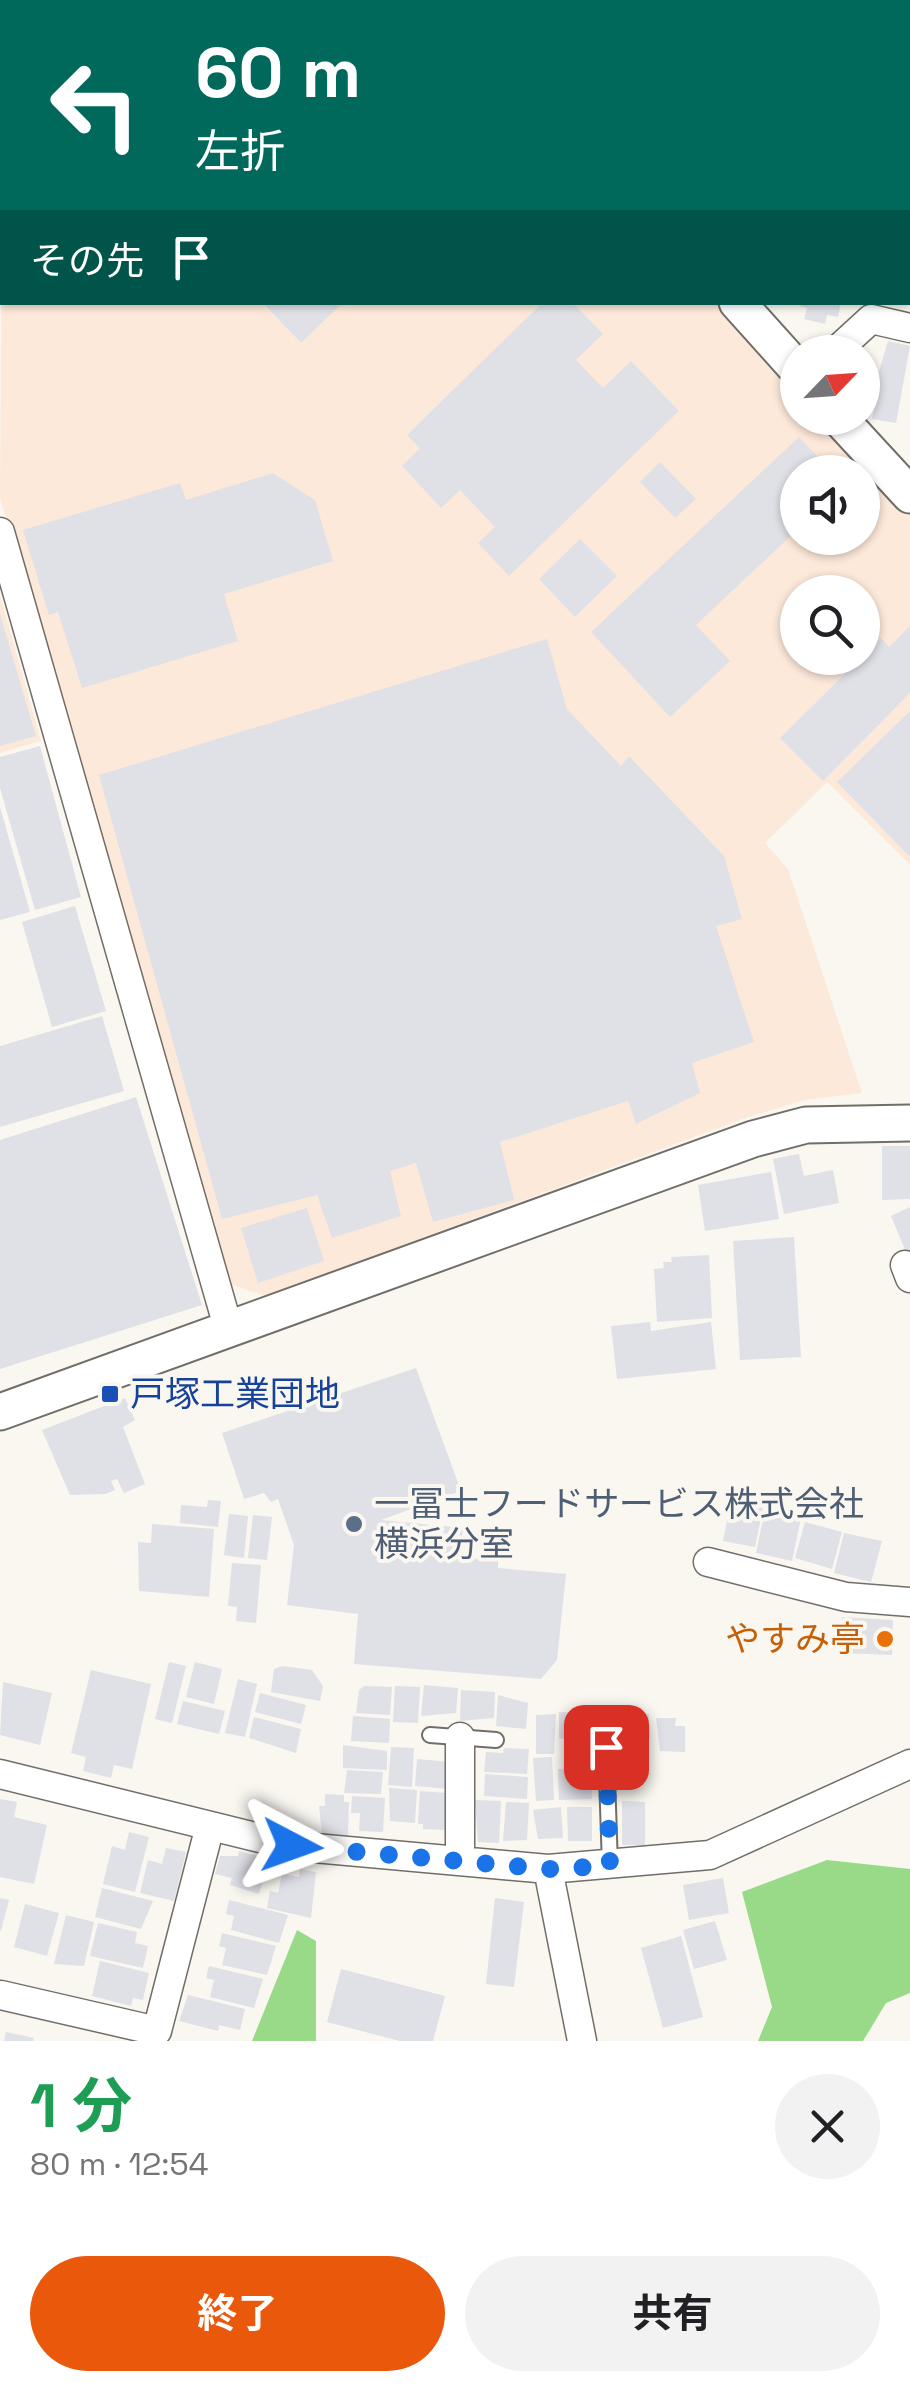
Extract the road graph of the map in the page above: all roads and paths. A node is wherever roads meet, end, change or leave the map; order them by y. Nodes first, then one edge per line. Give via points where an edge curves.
1 (740, 305) edge
2 (873, 311) edge
3 (910, 328) edge
4 (851, 335) edge
5 (780, 350) edge
6 (855, 435) edge
7 (910, 495) edge
8 (0, 532) edge
9 (910, 1123) edge
10 (228, 1327) junction
11 (0, 1412) edge
12 (708, 1562) dead end
13 (910, 1602) edge
14 (430, 1736) dead end
15 (460, 1738) junction
16 (496, 1740) dead end
17 (606, 1747) dead end
18 (910, 1764) edge
19 (0, 1774) edge
20 (210, 1826) junction
21 (460, 1860) junction
22 (610, 1866) junction
23 (548, 1869) junction
24 (1, 1995) edge
25 (582, 2041) edge

1 - 5 street
2 - 3 street
2 - 4 street
6 - 7 street
8 - 10 street
9 - 10 street via 806,1125 752,1139
10 - 11 street
12 - 13 street via 846,1597
14 - 15 lane
15 - 16 lane
15 - 21 street
17 - 22 lane
18 - 22 street via 710,1855
19 - 20 street
20 - 21 street via 292,1846
20 - 24 street via 157,2031
21 - 23 street
22 - 23 street
23 - 25 street

